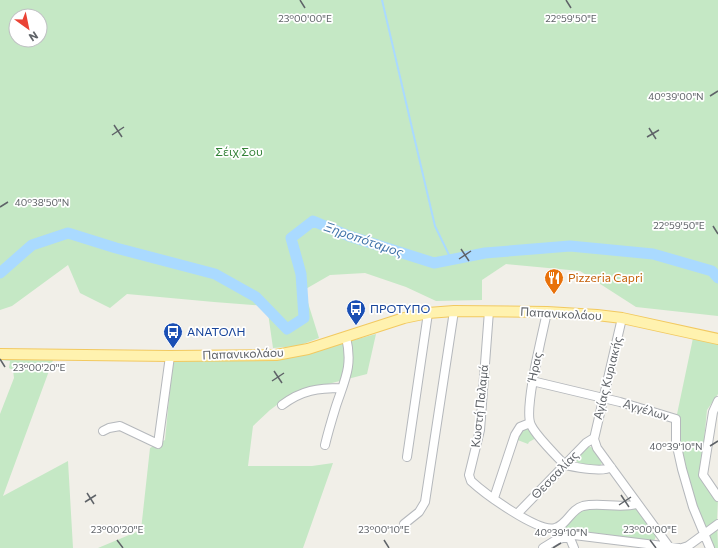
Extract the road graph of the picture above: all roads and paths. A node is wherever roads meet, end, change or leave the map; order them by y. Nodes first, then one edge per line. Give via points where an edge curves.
1 (454, 311) junction
2 (489, 311) junction
3 (428, 312) junction
4 (547, 312) junction
5 (622, 318) junction
6 (346, 337) junction
7 (718, 339) edge
8 (0, 354) edge
9 (170, 356) junction
10 (532, 381) junction
11 (342, 388) junction
12 (603, 398) junction
13 (718, 401) edge
14 (282, 405) dead end
15 (530, 423) junction
16 (103, 431) dead end
17 (714, 432) edge
18 (594, 438) junction
19 (325, 445) dead end
20 (407, 457) dead end
21 (565, 465) junction
22 (610, 467) junction
23 (718, 497) edge
24 (494, 498) junction
25 (637, 504) junction
26 (517, 514) junction
27 (404, 524) dead end
28 (718, 524) edge
29 (704, 534) junction
30 (569, 536) junction
31 (669, 547) edge
32 (543, 548) edge
33 (574, 548) edge
34 (679, 548) edge
35 (682, 548) edge
36 (710, 548) edge

1 - 2 main road, Παπανικολάου
1 - 3 main road, Παπανικολάου
1 - 27 street via 425,502 419,512
2 - 4 main road, Παπανικολάου
2 - 24 street, Κωστή Παλαμά via 480,430 469,475 472,483
3 - 6 main road, Παπανικολάου
3 - 20 street
4 - 5 main road, Παπανικολάου
4 - 10 street, Ήρας
5 - 7 main road, Παπανικολάου
5 - 12 street, Αγίας Κυριακής
6 - 9 main road, Παπανικολάου via 284,354
6 - 11 street via 348,368
8 - 9 main road, Παπανικολάου
9 - 16 street via 158,444 120,426
10 - 12 street, Αγγέλων
10 - 15 street, Ήρας
11 - 14 street via 304,392
11 - 19 street
12 - 18 street, Αγίας Κυριακής
12 - 29 street, Αγγέλων via 676,419 676,442 680,463
13 - 17 street via 713,412
15 - 21 street
15 - 24 street via 520,427 515,435
17 - 23 street via 703,475
18 - 21 street, Θεσσαλίας
18 - 22 street via 597,448
21 - 22 street via 600,470
21 - 26 street, Θεσσαλίας
22 - 25 street
24 - 26 street, Κωστή Παλαμά
25 - 26 street, Κωστή Παλαμά via 582,506 558,527 547,529
25 - 31 street
28 - 29 street
29 - 35 street
29 - 36 street, Αγγέλων
30 - 31 street
30 - 32 street via 553,541
30 - 33 street
31 - 34 street

